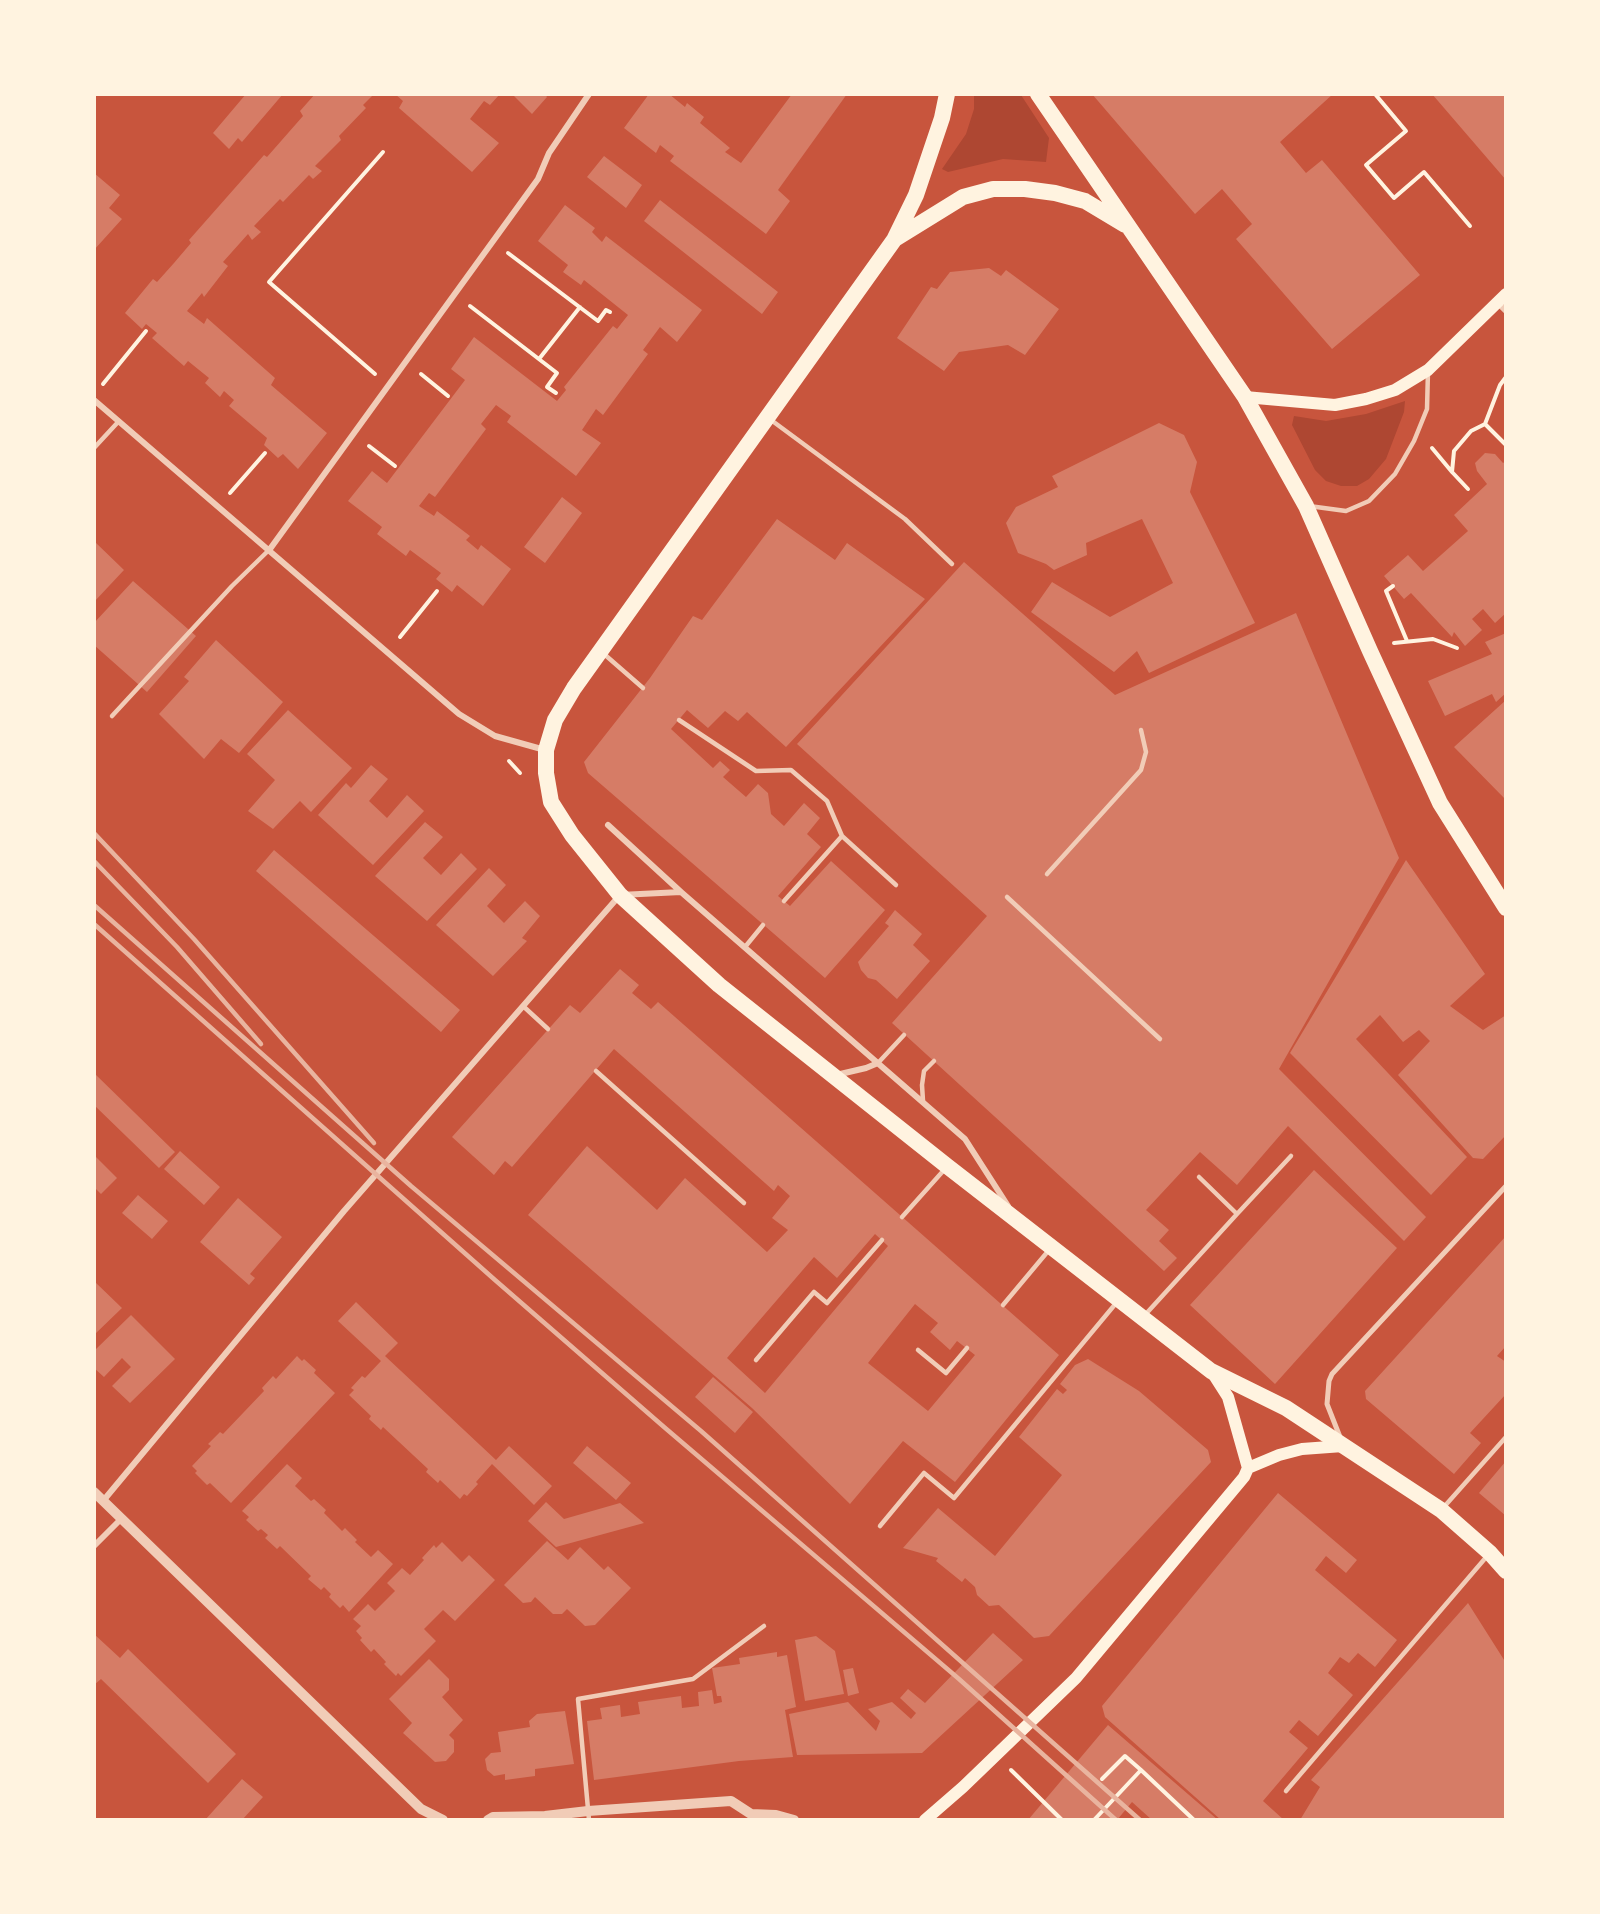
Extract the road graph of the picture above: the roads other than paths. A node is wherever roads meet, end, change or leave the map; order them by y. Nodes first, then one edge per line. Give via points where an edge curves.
1 (589, 94) edge
2 (947, 94) edge
3 (1038, 94) edge
4 (1131, 228) junction
5 (894, 240) junction
6 (1503, 302) edge
7 (1428, 370) junction
8 (1245, 397) junction
9 (94, 400) edge
10 (767, 416) junction
11 (119, 421) junction
12 (94, 448) edge
13 (1306, 506) junction
14 (270, 549) junction
15 (952, 564) dead end
16 (601, 651) junction
17 (643, 688) dead end
18 (112, 716) dead end
19 (678, 720) dead end
20 (1141, 730) dead end
21 (546, 750) junction
22 (608, 825) dead end
23 (842, 836) junction
24 (1047, 874) dead end
25 (896, 885) dead end
26 (681, 892) junction
27 (620, 895) junction
28 (1007, 897) dead end
29 (784, 901) dead end
30 (1506, 908) edge
31 (763, 925) dead end
32 (745, 946) junction
33 (523, 1006) junction
34 (549, 1029) dead end
35 (904, 1035) dead end
36 (1160, 1039) dead end
37 (934, 1061) dead end
38 (878, 1063) junction
39 (596, 1071) dead end
40 (833, 1076) junction
41 (923, 1101) junction
42 (1291, 1156) dead end
43 (947, 1166) junction
44 (1198, 1177) dead end
45 (1506, 1186) edge
46 (744, 1203) dead end
47 (1237, 1214) junction
48 (902, 1217) dead end
49 (1018, 1222) junction
50 (882, 1240) dead end
51 (1051, 1248) junction
52 (1118, 1300) junction
53 (1003, 1305) dead end
54 (1142, 1318) junction
55 (967, 1348) dead end
56 (918, 1350) dead end
57 (756, 1360) dead end
58 (1211, 1371) junction
59 (1506, 1437) edge
60 (1343, 1446) junction
61 (1248, 1468) junction
62 (94, 1492) edge
63 (103, 1501) junction
64 (1441, 1510) junction
65 (121, 1519) junction
66 (880, 1526) dead end
67 (94, 1546) edge
68 (1490, 1553) junction
69 (1506, 1571) edge
70 (764, 1626) dead end
71 (1286, 1791) dead end
72 (589, 1815) edge
73 (748, 1817) edge
74 (443, 1820) edge
75 (488, 1820) edge
76 (794, 1820) edge
77 (925, 1820) edge

1 - 14 street via 549,153 538,179
2 - 5 highway via 916,195
3 - 4 highway
4 - 5 highway via 1084,201 1025,189 993,189 963,197
4 - 8 highway
5 - 10 highway
6 - 7 main road
7 - 8 main road via 1395,390 1335,405
7 - 13 lane via 1428,409 1395,474 1370,501 1346,511
8 - 13 highway
9 - 11 street
10 - 15 lane via 905,519
10 - 16 highway
11 - 12 lane
11 - 14 street
13 - 30 highway via 1440,802
14 - 18 lane
14 - 21 street via 459,714 495,736
16 - 17 lane
16 - 21 highway via 555,720
19 - 23 lane via 756,771 791,770 827,801
20 - 24 lane via 1146,752 1141,770
21 - 27 highway via 551,802
22 - 26 street
23 - 25 lane
23 - 29 lane
26 - 27 street
26 - 32 street
27 - 33 street
27 - 40 highway via 719,985
28 - 36 lane
31 - 32 lane
32 - 38 street
33 - 34 lane
33 - 63 street via 344,1211
35 - 38 lane
37 - 41 lane via 924,1071
38 - 40 street
38 - 41 street
39 - 46 lane
40 - 43 highway
41 - 49 street via 965,1139
42 - 47 lane
43 - 48 lane
43 - 49 highway
44 - 47 lane
45 - 60 street via 1332,1374 1327,1404
47 - 54 lane
49 - 51 highway
50 - 57 lane via 827,1303 814,1292
51 - 52 highway
51 - 53 lane
52 - 54 highway
52 - 66 lane via 954,1498 924,1473
54 - 58 highway
55 - 56 lane via 946,1373
58 - 60 highway via 1286,1408
58 - 61 main road via 1228,1397
59 - 64 lane
60 - 61 main road via 1302,1449
60 - 64 highway
61 - 77 main road via 1076,1678
62 - 63 street
63 - 65 street
64 - 68 highway
65 - 67 street
65 - 74 street via 421,1809
68 - 69 highway
68 - 71 lane
70 - 72 lane via 693,1679 578,1699
72 - 73 street via 731,1801
72 - 75 street
73 - 76 street via 776,1815

